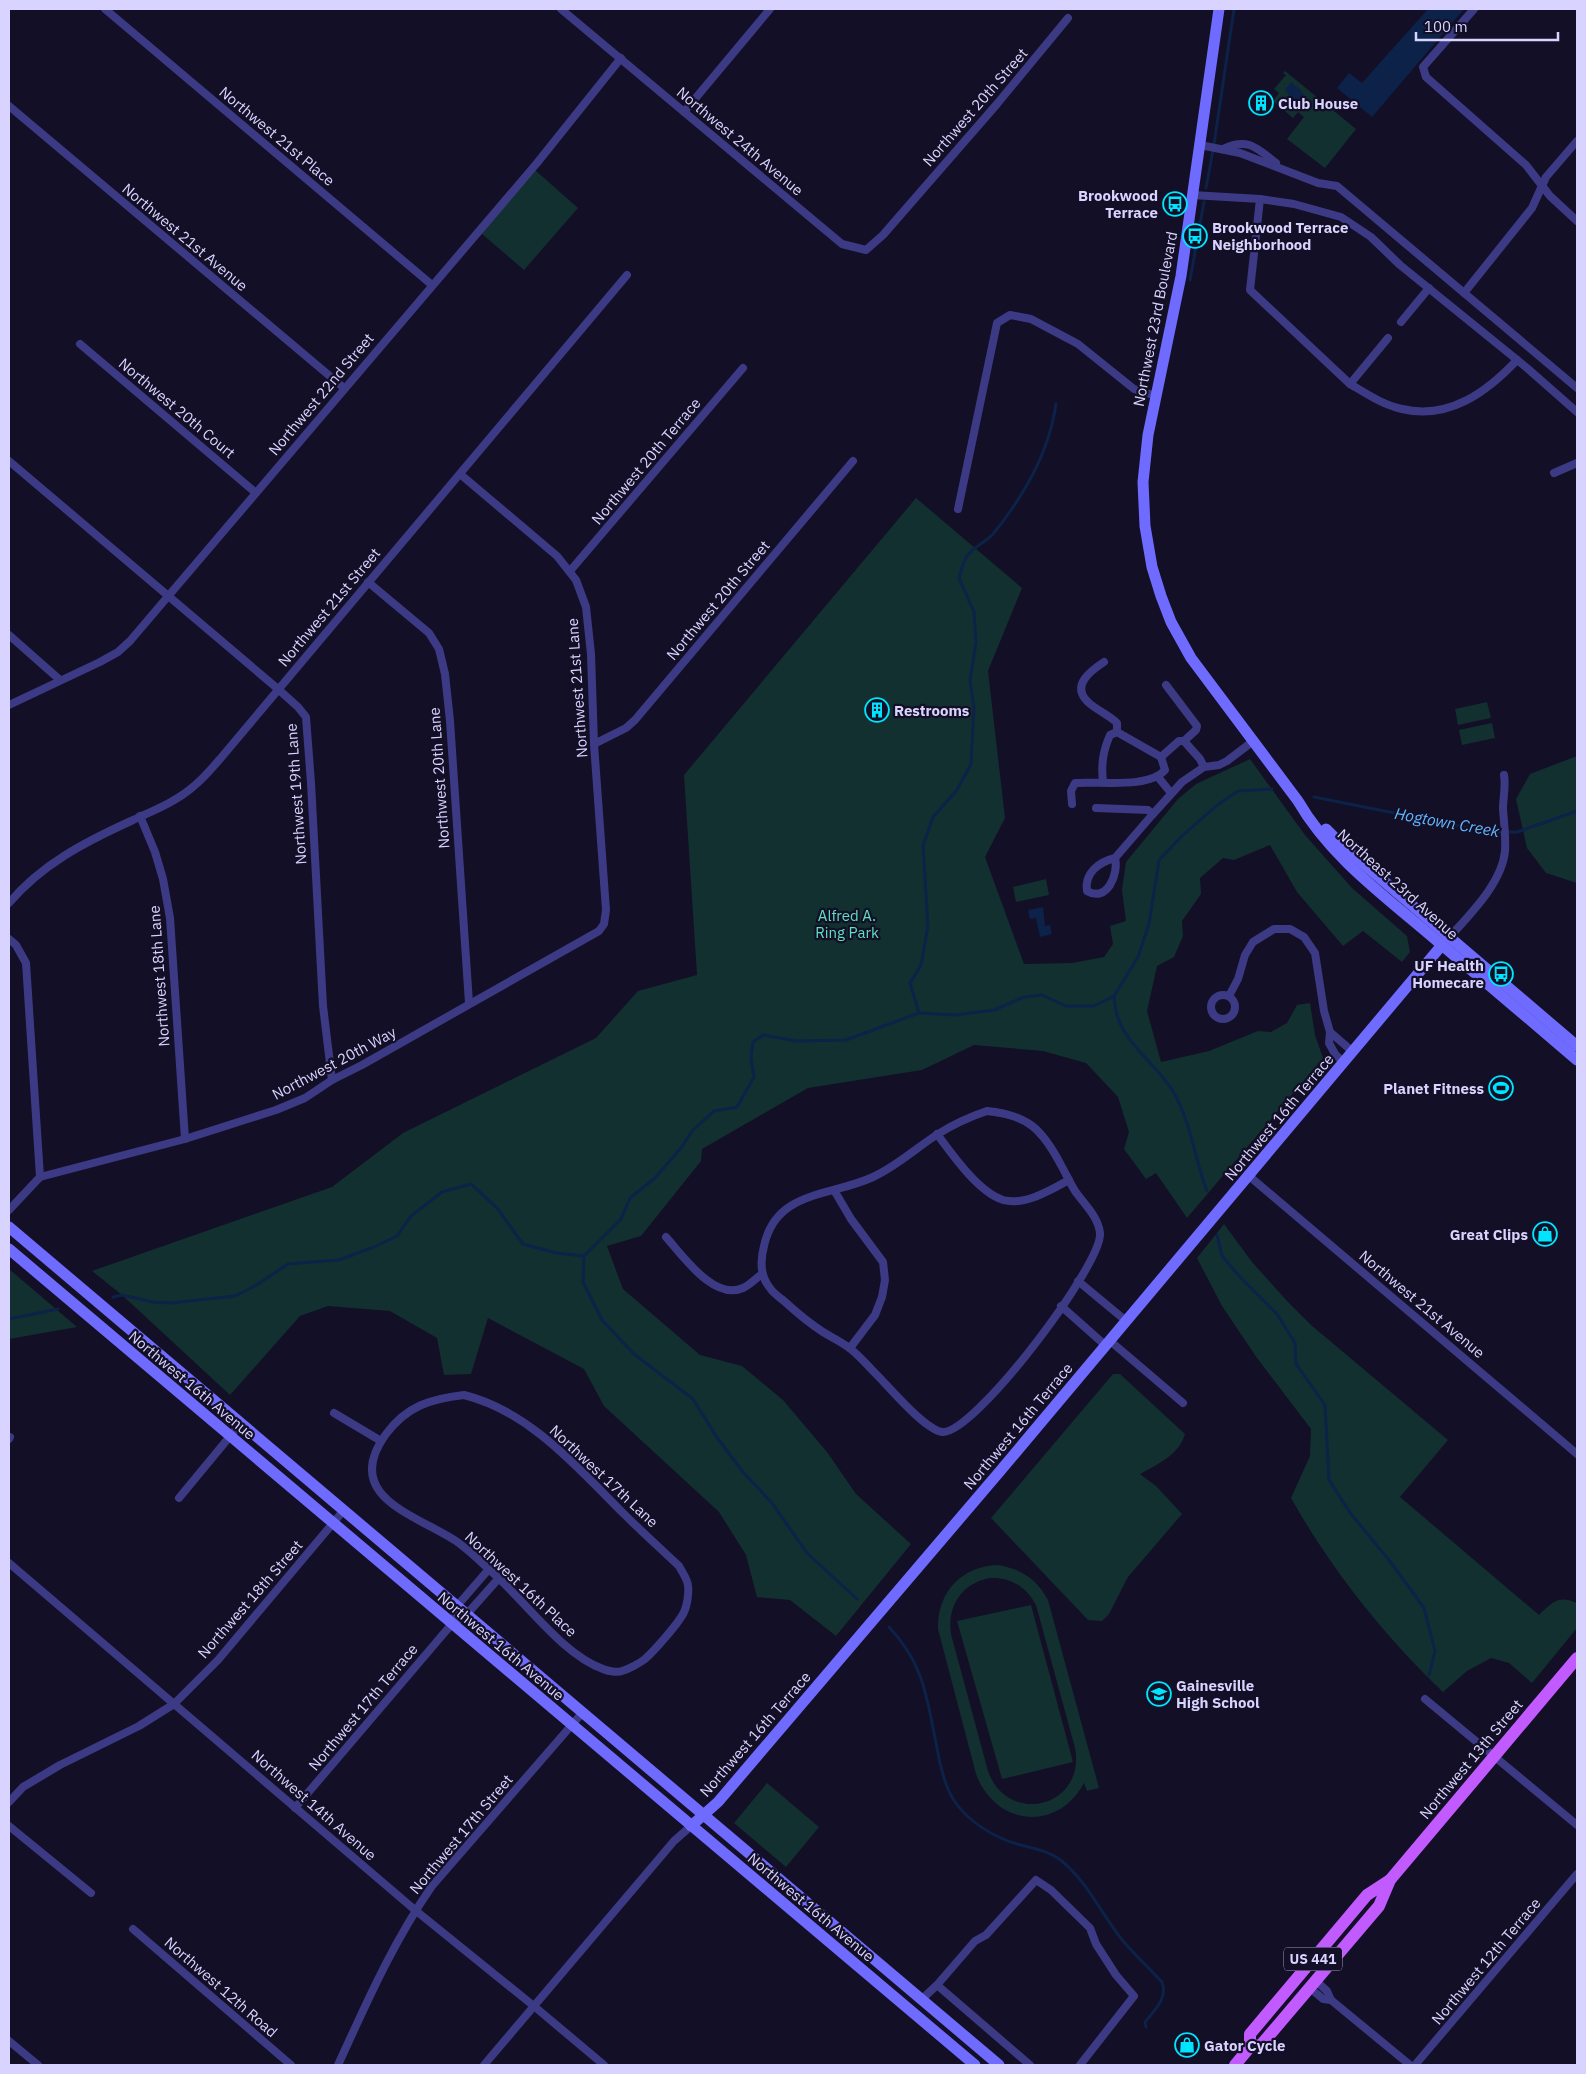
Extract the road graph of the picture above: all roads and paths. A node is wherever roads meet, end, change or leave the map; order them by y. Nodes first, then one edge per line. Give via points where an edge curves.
1 (105, 9) edge
2 (561, 9) edge
3 (770, 9) edge
4 (1219, 9) edge
5 (1474, 9) edge
6 (1068, 18) dead end
7 (621, 58) junction
8 (9, 106) edge
9 (684, 112) junction
10 (1577, 140) edge
11 (1200, 145) junction
12 (1542, 187) junction
13 (1192, 195) junction
14 (1260, 199) junction
15 (902, 213) joint
16 (1577, 221) edge
17 (627, 275) dead end
18 (432, 285) junction
19 (1429, 288) junction
20 (1464, 293) junction
21 (1401, 322) dead end
22 (1388, 338) dead end
23 (80, 344) dead end
24 (1517, 360) junction
25 (743, 368) dead end
26 (1350, 384) junction
27 (344, 388) junction
28 (1577, 388) edge
29 (1156, 396) junction
30 (1577, 412) edge
31 (9, 461) edge
32 (853, 461) dead end
33 (1577, 463) edge
34 (1554, 473) dead end
35 (460, 474) junction
36 (256, 493) junction
37 (958, 509) dead end
38 (1148, 546) joint
39 (570, 571) junction
40 (368, 582) junction
41 (168, 597) junction
42 (9, 635) edge
43 (1104, 662) dead end
44 (60, 680) junction
45 (1166, 684) dead end
46 (278, 689) junction
47 (9, 705) edge
48 (1117, 732) junction
49 (1184, 742) junction
50 (1252, 742) junction
51 (594, 744) junction
52 (1161, 757) junction
53 (1204, 767) junction
54 (1504, 775) dead end
55 (1158, 777) junction
56 (1103, 782) junction
57 (1171, 793) junction
58 (1072, 804) dead end
59 (1096, 808) dead end
60 (1153, 814) junction
61 (140, 816) junction
62 (1115, 858) junction
63 (9, 903) edge
64 (604, 924) joint
65 (9, 939) edge
66 (1446, 941) junction
67 (1229, 996) dead end
68 (469, 1003) junction
69 (1330, 1032) junction
70 (1577, 1046) edge
71 (1353, 1052) junction
72 (1577, 1060) edge
73 (1344, 1063) junction
74 (332, 1080) junction
75 (937, 1134) junction
76 (184, 1139) junction
77 (1249, 1176) junction
78 (40, 1178) junction
79 (1069, 1180) junction
80 (834, 1190) junction
81 (9, 1210) edge
82 (9, 1227) edge
83 (666, 1237) dead end
84 (9, 1249) edge
85 (762, 1274) junction
86 (1078, 1281) junction
87 (1061, 1306) junction
88 (120, 1320) junction
89 (1126, 1320) junction
90 (108, 1334) junction
91 (1107, 1342) junction
92 (850, 1348) junction
93 (1183, 1403) dead end
94 (334, 1413) dead end
95 (241, 1423) junction
96 (230, 1436) junction
97 (381, 1441) junction
98 (1577, 1454) edge
99 (179, 1498) dead end
100 (344, 1510) junction
101 (332, 1524) junction
102 (9, 1563) edge
103 (488, 1569) junction
104 (499, 1578) junction
105 (458, 1606) junction
106 (468, 1614) junction
107 (452, 1624) junction
108 (1577, 1658) edge
109 (645, 1659) joint
110 (1425, 1699) dead end
111 (174, 1704) junction
112 (582, 1712) junction
113 (572, 1725) junction
114 (1494, 1756) junction
115 (9, 1802) edge
116 (295, 1808) junction
117 (704, 1815) junction
118 (1577, 1825) edge
119 (9, 1826) edge
120 (691, 1826) junction
121 (1577, 1874) edge
122 (1390, 1880) junction
123 (91, 1894) dead end
124 (1366, 1895) junction
125 (415, 1910) junction
126 (133, 1929) dead end
127 (842, 1932) junction
128 (829, 1942) junction
129 (1313, 1984) junction
130 (937, 1985) junction
131 (921, 2000) junction
132 (535, 2007) junction
133 (909, 2010) junction
134 (9, 2041) edge
135 (1250, 2047) junction
136 (38, 2065) edge
137 (291, 2065) edge
138 (338, 2065) edge
139 (484, 2065) edge
140 (604, 2065) edge
141 (975, 2065) edge
142 (999, 2065) edge
143 (1030, 2065) edge
144 (1080, 2065) edge
145 (1235, 2065) edge
146 (1410, 2065) edge
147 (1415, 2065) edge

1 - 18 street, Northwest 21st Place
2 - 7 street, Northwest 24th Avenue
3 - 9 street
4 - 11 main road, Northwest 23rd Boulevard
5 - 12 street via 1423,67 1426,77 1526,165
6 - 15 street, Northwest 20th Street
7 - 9 street, Northwest 24th Avenue
7 - 18 street, Northwest 22nd Street via 539,161
8 - 27 street, Northwest 21st Avenue
9 - 15 street, Northwest 24th Avenue via 842,244 866,250
10 - 12 street via 1546,177
11 - 13 main road, Northwest 23rd Boulevard
11 - 20 street via 1223,149 1318,183 1337,186
12 - 16 street
12 - 20 street via 1532,208
13 - 14 street
13 - 29 main road, Northwest 23rd Boulevard via 1181,276
14 - 19 street via 1341,217 1371,237
14 - 26 street via 1250,290
17 - 35 street, Northwest 21st Street
18 - 27 street, Northwest 22nd Street
19 - 21 street
19 - 24 street
20 - 28 street
22 - 26 street
23 - 36 street, Northwest 20th Court
24 - 26 street via 1499,379 1462,404 1434,411 1403,409 1378,400
24 - 30 street
25 - 39 street, Northwest 20th Terrace
27 - 36 street, Northwest 22nd Street
29 - 37 street via 1134,389 1070,340 1030,320 1010,315 997,323
29 - 38 main road, Northwest 23rd Boulevard via 1143,482
31 - 41 street, Northwest 19th Lane
32 - 51 street, Northwest 20th Street via 635,720
33 - 34 street
35 - 39 street, Northwest 21st Lane via 557,556
35 - 40 street, Northwest 21st Street
36 - 41 street, Northwest 22nd Street
38 - 50 main road, Northeast 23rd Avenue via 1158,589 1171,622 1191,658
39 - 51 street, Northwest 21st Lane via 586,607
40 - 46 street, Northwest 21st Street
40 - 68 street, Northwest 20th Lane via 429,633 439,649 443,665 450,721
41 - 44 street, Northwest 22nd Street via 118,652
41 - 46 street, Northwest 19th Lane
42 - 44 street
43 - 48 street via 1088,673 1082,681 1082,688 1087,701 1117,723
44 - 47 street, Northwest 22nd Street
45 - 49 street via 1197,726
46 - 61 street, Northwest 21st Street via 194,787 153,812
46 - 74 street, Northwest 19th Lane via 306,717 324,1006
48 - 52 street
48 - 56 street via 1110,735 1104,748 1101,762
49 - 52 street via 1179,741
49 - 53 street
50 - 53 street via 1227,761
50 - 66 main road, Northeast 23rd Avenue via 1308,818 1343,858
51 - 64 street, Northwest 21st Lane via 606,910
52 - 55 street via 1165,770
53 - 57 street
54 - 66 street, Northwest 16th Terrace via 1505,852 1497,876 1489,892
55 - 56 street via 1138,782
55 - 57 street
56 - 58 street via 1076,783 1070,791
57 - 60 street
59 - 60 street via 1148,810
60 - 62 street
61 - 63 street, Northwest 21st Street via 67,852 35,876
61 - 76 street, Northwest 18th Lane via 163,879 170,918
62 - 62 street via 1117,867 1108,887 1100,894 1087,891 1090,873 1098,865
64 - 68 street, Northwest 20th Way via 599,931
65 - 78 street via 16,944 26,962
66 - 70 main road, Northeast 23rd Avenue
66 - 71 main road, Northwest 16th Terrace
66 - 72 main road, Northeast 23rd Avenue
67 - 69 street via 1253,942 1274,929 1290,929 1304,937 1315,953
68 - 74 street, Northwest 20th Way
69 - 71 street
69 - 73 street via 1330,1047
71 - 73 main road, Northwest 16th Terrace
73 - 77 main road, Northwest 16th Terrace
74 - 76 street, Northwest 20th Way via 305,1098 276,1110
75 - 79 street via 972,1177 1003,1200 1023,1200
75 - 79 street via 958,1121 987,1111 1009,1113 1026,1120 1044,1137
75 - 80 street via 872,1177
76 - 78 street, Northwest 20th Way
77 - 89 main road, Northwest 16th Terrace
77 - 98 street, Northwest 21st Avenue
78 - 81 street
79 - 86 street via 1093,1215 1100,1234 1096,1250
80 - 85 street via 785,1208 771,1223 761,1256
80 - 92 street via 883,1262 882,1297 874,1316
82 - 88 main road, Northwest 16th Avenue
83 - 85 street via 710,1283 726,1290 742,1288
84 - 90 main road, Northwest 16th Avenue
85 - 92 street via 770,1289 791,1307
86 - 87 street
86 - 89 street
87 - 91 street
87 - 92 street via 988,1401 957,1428 945,1432 933,1429 911,1410
88 - 90 main road
88 - 95 main road, Northwest 16th Avenue
89 - 91 main road, Northwest 16th Terrace
90 - 96 main road, Northwest 16th Avenue
91 - 93 street
91 - 117 main road, Northwest 16th Terrace via 904,1585
94 - 97 street
95 - 96 street
95 - 100 main road, Northwest 16th Avenue
96 - 99 street
96 - 101 main road, Northwest 16th Avenue
97 - 103 street, Northwest 16th Place via 370,1470 383,1496 400,1511 458,1542
97 - 109 street, Northwest 17th Lane via 395,1421 414,1407 444,1397 464,1395 483,1400 538,1433 576,1465 679,1566 688,1585 684,1612
100 - 101 street, Northwest 18th Street
100 - 105 main road, Northwest 16th Avenue
101 - 107 main road, Northwest 16th Avenue
101 - 111 street, Northwest 18th Street via 218,1660
102 - 111 street, Northwest 14th Avenue
103 - 104 street, Northwest 16th Place
103 - 105 street
104 - 106 street
104 - 109 street, Northwest 16th Place via 583,1660 605,1670 620,1672
105 - 106 main road, Northwest 16th Avenue
105 - 107 street
106 - 107 street
106 - 112 main road, Northwest 16th Avenue
107 - 113 main road, Northwest 16th Avenue
107 - 116 street, Northwest 17th Terrace
108 - 114 main road, Northwest 13th Street / US 441
110 - 114 street
111 - 115 street, Northwest 18th Street via 139,1726 60,1765 23,1787
111 - 116 street, Northwest 14th Avenue
112 - 113 street, Northwest 17th Street
112 - 117 main road, Northwest 16th Avenue
113 - 120 main road, Northwest 16th Avenue
113 - 125 street, Northwest 17th Street via 432,1886
114 - 118 street
114 - 122 main road, Northwest 13th Street / US 441
116 - 125 street, Northwest 14th Avenue
117 - 120 main road, Northwest 16th Terrace
117 - 127 main road, Northwest 16th Avenue
119 - 123 street
120 - 128 main road, Northwest 16th Avenue
120 - 132 street, Northwest 16th Terrace via 674,1841
121 - 147 street, Northwest 12th Terrace
122 - 124 main road, Northwest 13th Street / US 441
122 - 129 main road, Northwest 13th Street / US 441 via 1379,1906
124 - 129 main road via 1360,1916 1312,1976
124 - 135 main road, Northwest 13th Street / US 441 via 1250,2034
125 - 132 street, Northwest 14th Avenue
125 - 138 street, Northwest 17th Street via 399,1936
126 - 137 street, Northwest 12th Road
127 - 128 main road
127 - 131 main road, Northwest 16th Avenue
128 - 133 main road, Northwest 16th Avenue
129 - 135 main road, Northwest 13th Street / US 441 via 1261,2045
129 - 146 street via 1323,1999 1331,2000
130 - 131 street
130 - 143 street
130 - 144 street via 975,1941 986,1935 1036,1880 1090,1928 1101,1952 1134,1996
131 - 133 main road
131 - 142 main road, Northwest 16th Avenue
132 - 139 street, Northwest 16th Terrace
132 - 140 street, Northwest 14th Avenue
133 - 141 main road, Northwest 16th Avenue
134 - 136 street
135 - 145 main road, Northwest 13th Street / US 441

